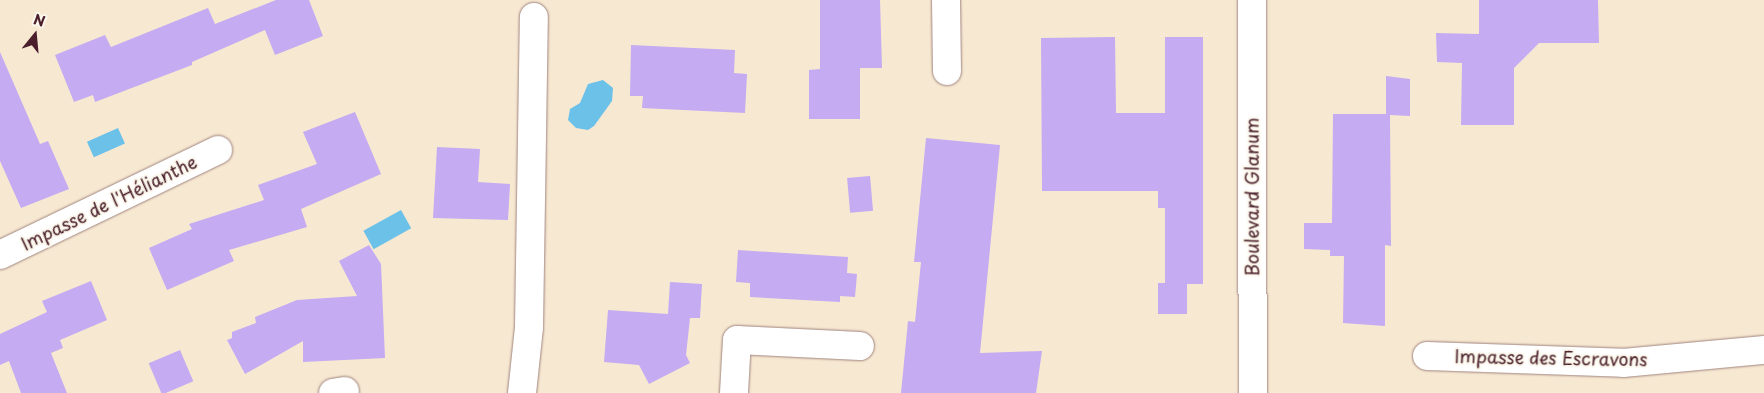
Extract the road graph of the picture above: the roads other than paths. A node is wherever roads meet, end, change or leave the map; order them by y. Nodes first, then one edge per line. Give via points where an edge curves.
1 (946, 0) edge
2 (1252, 0) edge
3 (534, 17) dead end
4 (947, 71) dead end
5 (218, 150) dead end
6 (0, 255) edge
7 (860, 346) dead end
8 (1764, 350) edge
9 (1427, 356) dead end
10 (522, 393) edge
11 (734, 393) edge
12 (1253, 393) edge

1 - 4 street
2 - 12 street, Boulevard Glanum
3 - 10 street via 529,328
5 - 6 street, Impasse de l'Hélianthe
7 - 11 street via 737,340
8 - 9 street, Impasse des Escravons via 1623,363

